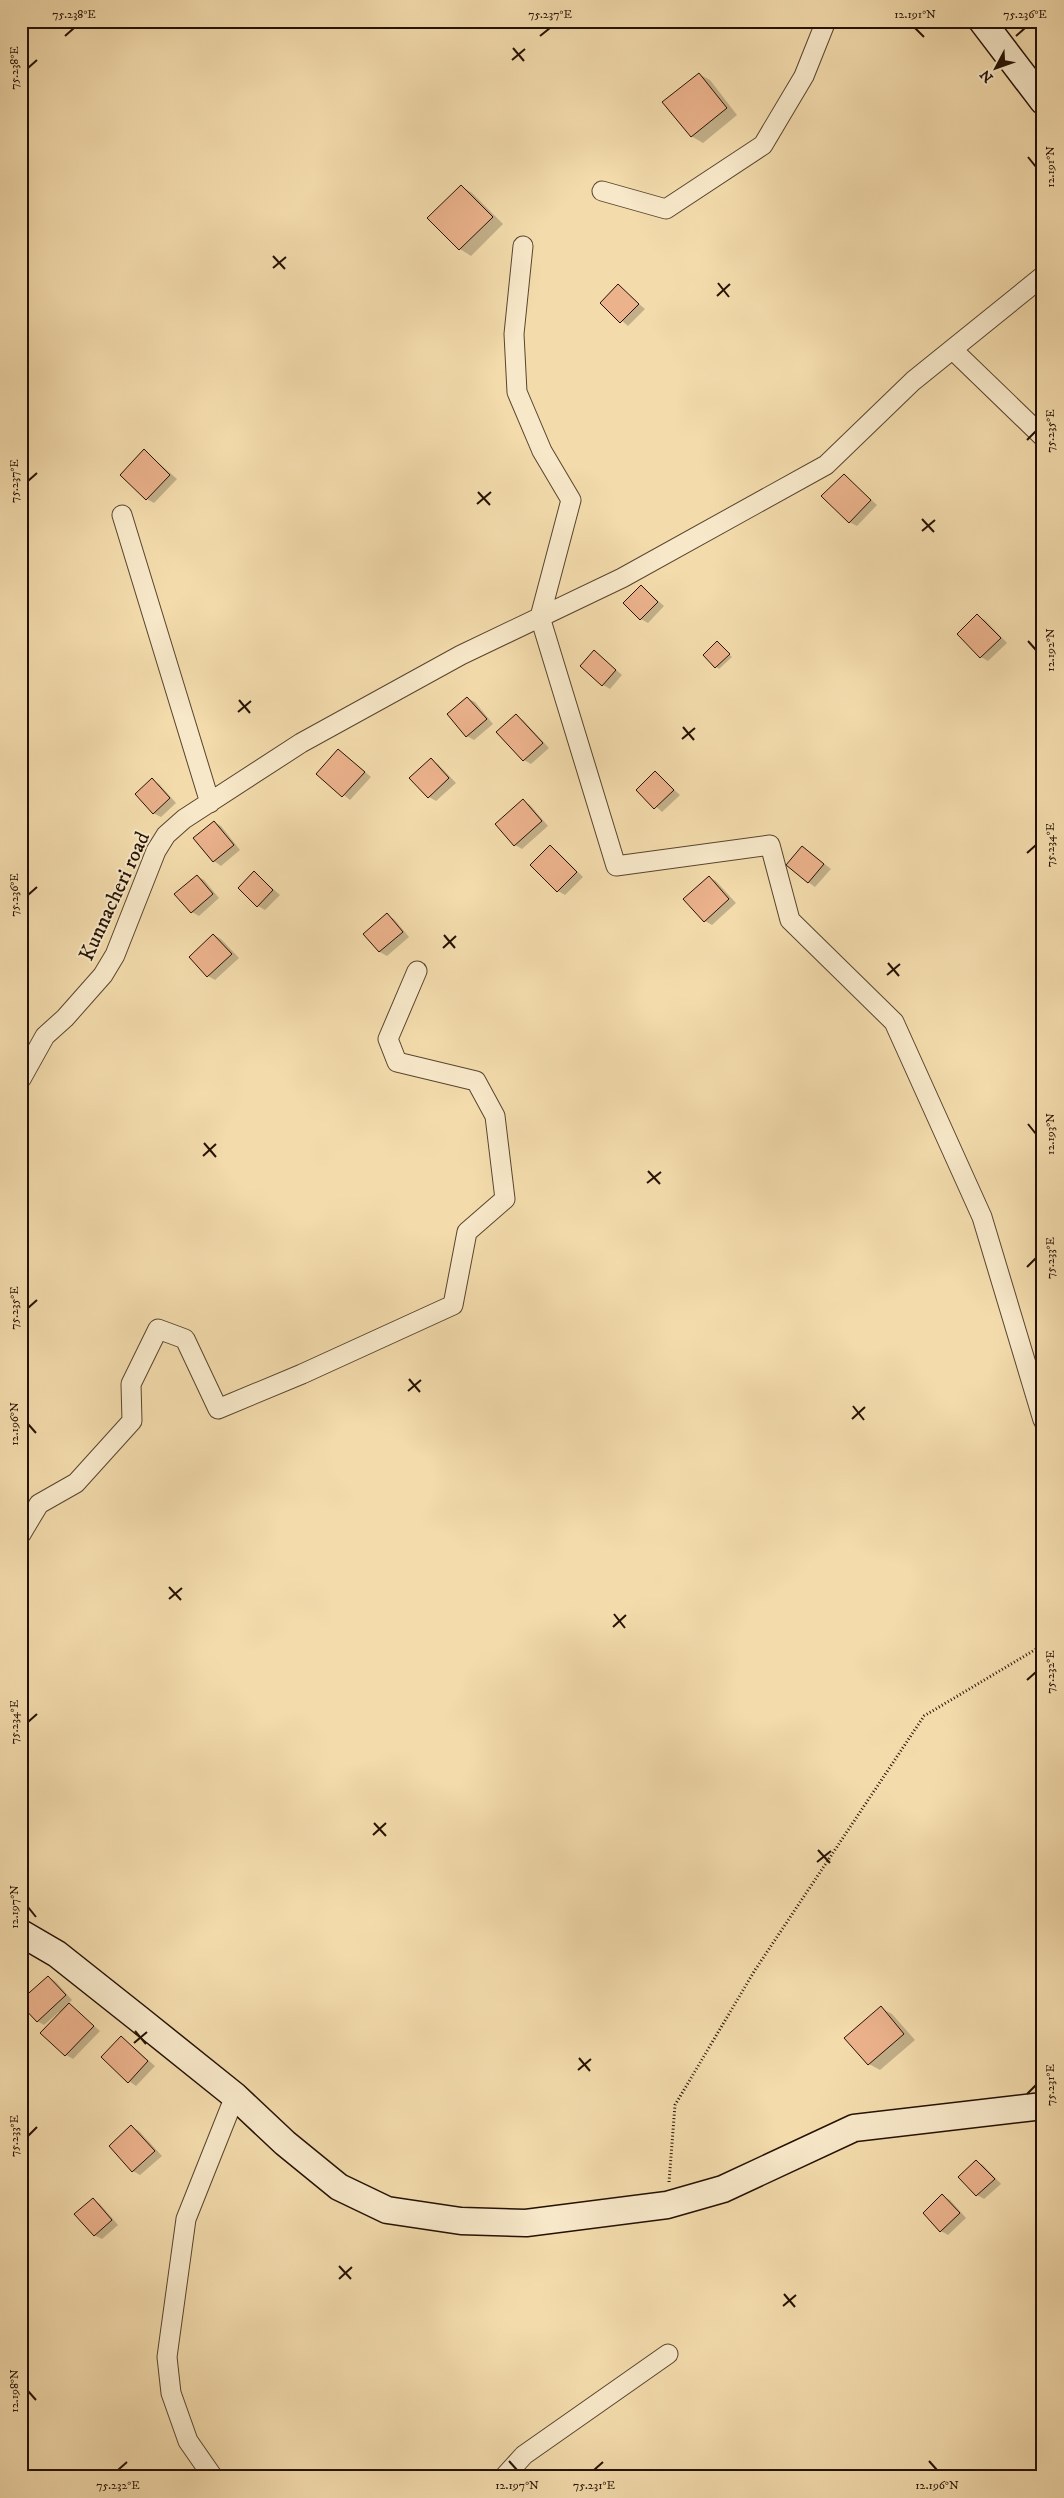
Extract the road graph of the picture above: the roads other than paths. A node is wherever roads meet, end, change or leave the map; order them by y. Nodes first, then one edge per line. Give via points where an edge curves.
1 (826, 21) edge
2 (982, 21) edge
3 (1043, 101) edge
4 (602, 190) dead end
5 (523, 246) dead end
6 (1043, 276) edge
7 (953, 350) junction
8 (1043, 437) edge
9 (122, 515) dead end
10 (540, 617) junction
11 (210, 803) junction
12 (417, 971) dead end
13 (21, 1079) edge
14 (1043, 1420) edge
15 (21, 1534) edge
16 (21, 1933) edge
17 (235, 2096) junction
18 (1043, 2106) edge
19 (668, 2354) dead end
20 (213, 2477) edge
21 (504, 2477) edge

1 - 4 street via 804,76 763,145 666,209
2 - 3 main road
5 - 10 street via 514,334 517,392 542,451 571,500
6 - 7 street, Kunnacheri road
7 - 8 street
7 - 10 street, Kunnacheri road via 913,381 826,465 622,578
9 - 11 street
10 - 11 street, Kunnacheri road via 461,655 301,743
10 - 14 street via 616,866 770,845 790,920 894,1022 982,1217
11 - 13 street, Kunnacheri road via 166,835 156,851 115,955 103,975 66,1018 45,1036
12 - 15 street via 388,1039 397,1062 476,1081 494,1116 505,1198 467,1232 454,1305 218,1410 185,1340 158,1329 131,1384 132,1421 76,1484 39,1504
16 - 17 main road via 57,1954
17 - 18 main road via 339,2187 386,2210 462,2221 526,2223 667,2205 723,2189 854,2128
17 - 20 street via 186,2219 168,2357 171,2393 188,2441
19 - 21 street via 524,2455

